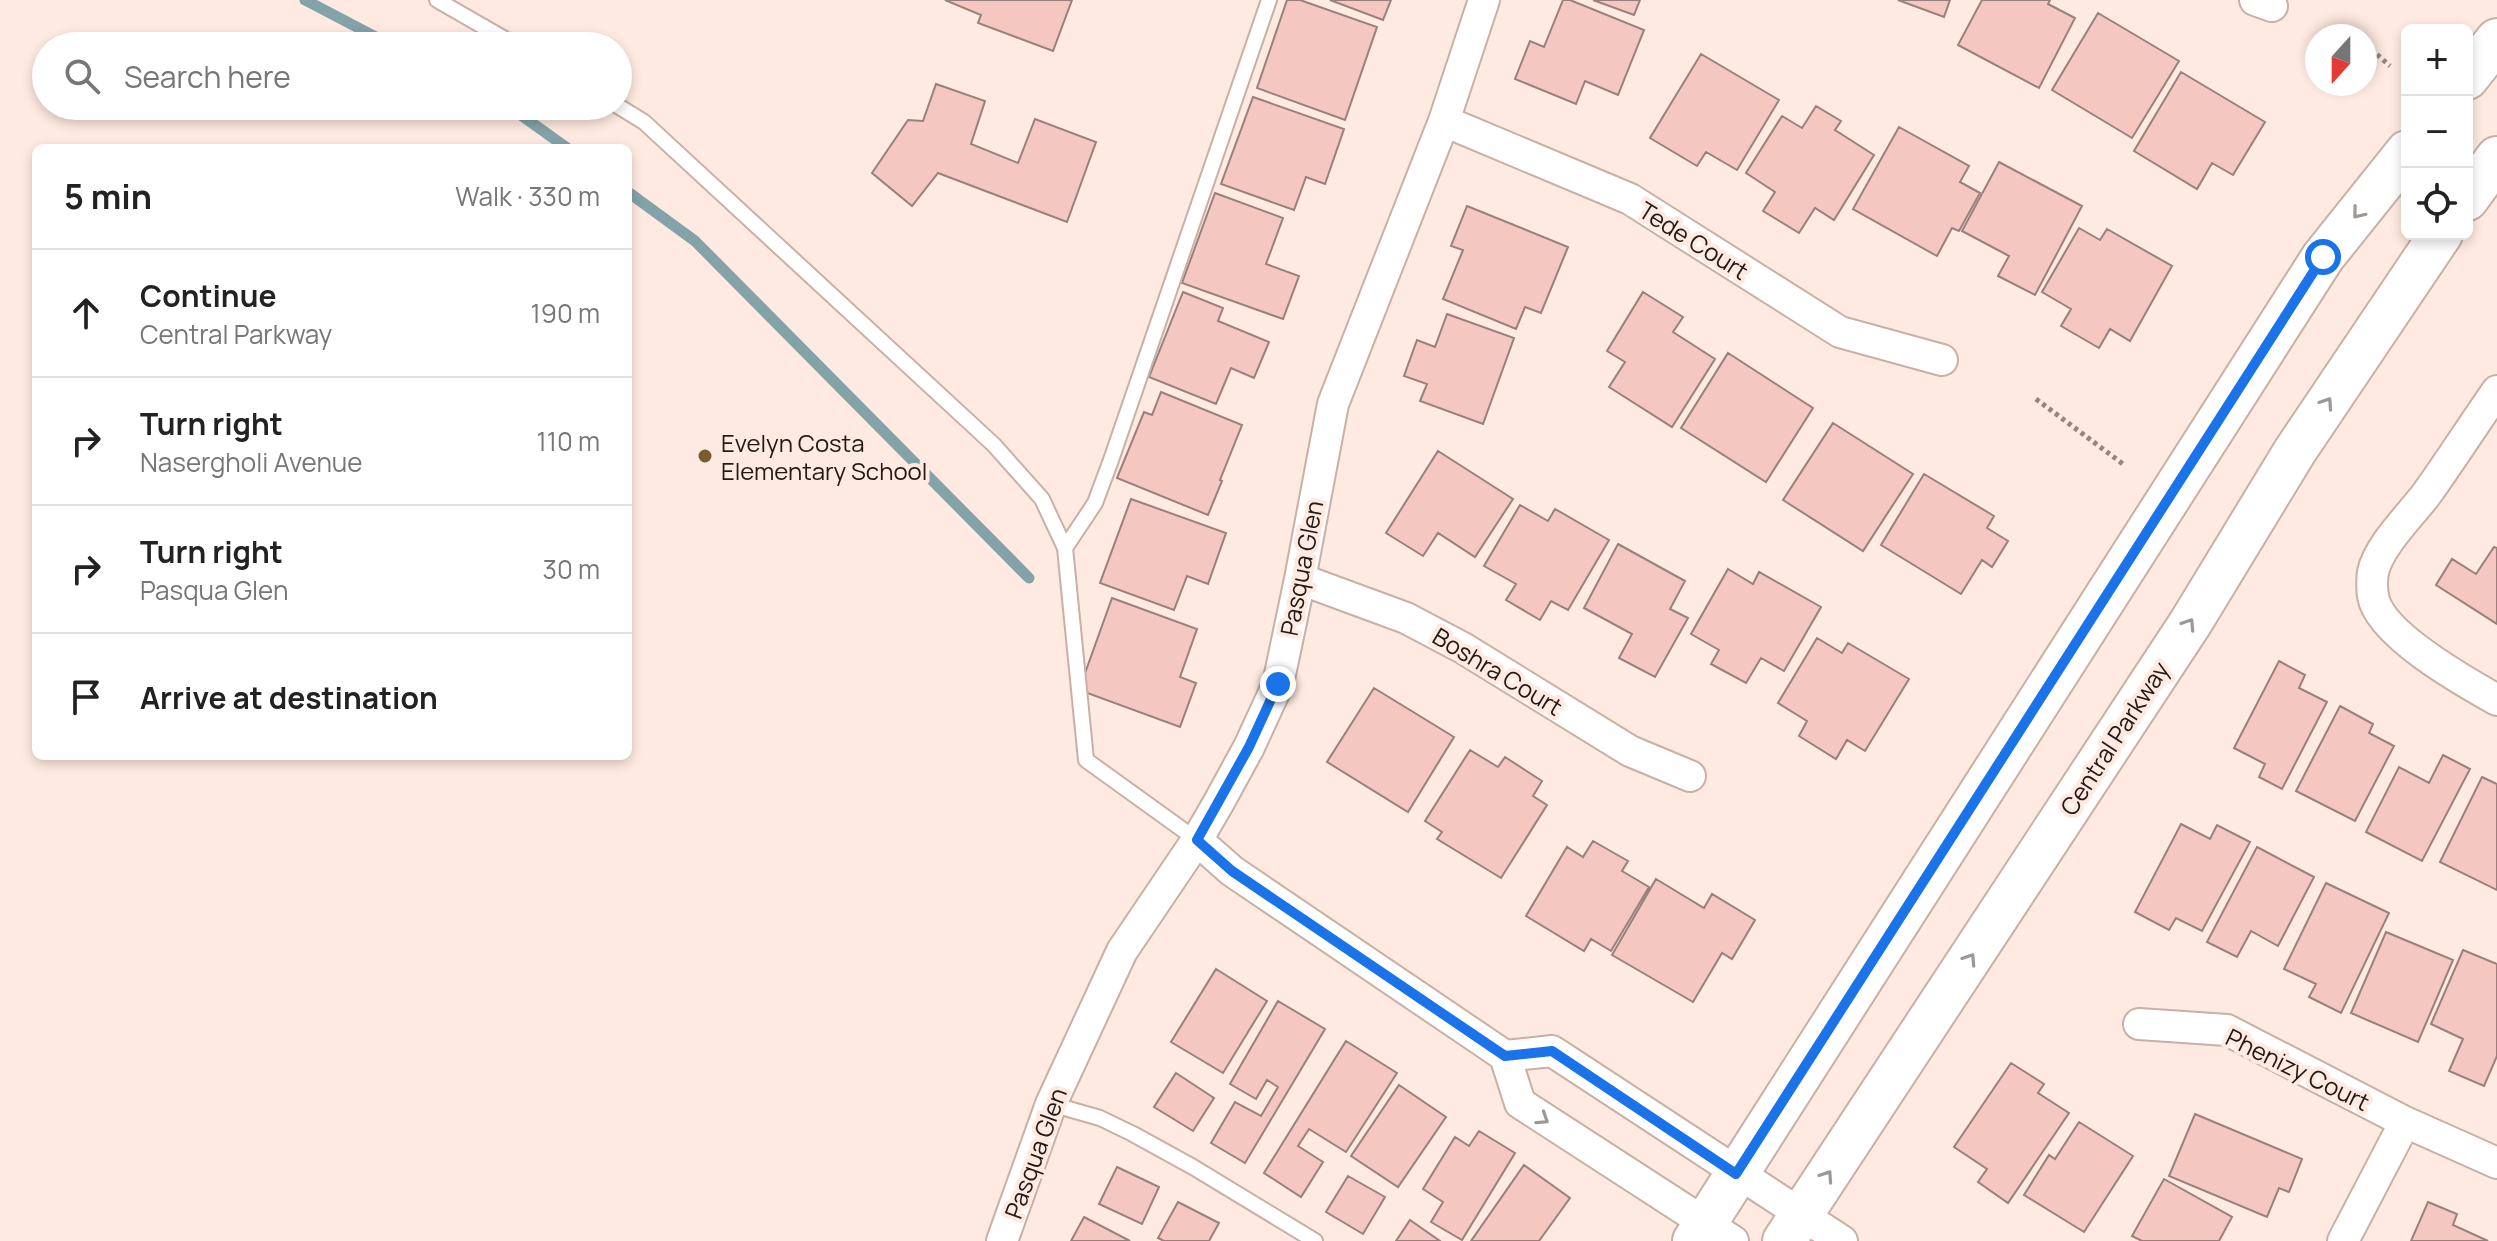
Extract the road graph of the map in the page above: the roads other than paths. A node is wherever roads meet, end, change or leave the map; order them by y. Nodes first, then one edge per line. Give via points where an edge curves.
1 (437, 0) edge
2 (1269, 0) edge
3 (1484, 0) edge
4 (493, 32) edge
5 (2497, 40) edge
6 (2473, 70) edge
7 (632, 115) edge
8 (1444, 121) junction
9 (2497, 158) edge
10 (2401, 160) edge
11 (2473, 191) edge
12 (2437, 240) edge
13 (1942, 360) dead end
14 (2497, 391) edge
15 (1065, 548) junction
16 (1300, 579) junction
17 (2497, 700) edge
18 (1690, 776) dead end
19 (1197, 840) junction
20 (2139, 1024) dead end
21 (1505, 1056) junction
22 (1051, 1104) junction
23 (2405, 1122) junction
24 (2497, 1163) edge
25 (1736, 1174) junction
26 (1793, 1228) edge
27 (1710, 1235) edge
28 (1002, 1241) edge
29 (1315, 1241) edge
30 (1842, 1241) edge
31 (2343, 1241) edge

1 - 4 lane
2 - 15 lane via 1095,503
3 - 8 street, Pasqua Glen
5 - 6 main road
7 - 15 lane via 994,445 1042,499
8 - 13 street, Tede Court via 1630,199 1840,332
8 - 16 street, Pasqua Glen via 1333,404
9 - 11 main road
10 -> 25 main road via 2323,257
26 -> 12 main road, Central Parkway
14 - 17 street via 2373,571 2373,598 2395,631
15 - 19 lane via 1086,760
16 - 18 street, Boshra Court via 1406,618 1630,751
16 - 19 street, Pasqua Glen via 1278,684
19 - 21 street via 1232,871
19 - 22 street, Pasqua Glen via 1122,951
20 - 23 street, Phenizy Court via 2227,1030
21 - 25 street via 1552,1051
21 -> 27 street via 1520,1103
22 - 28 street, Pasqua Glen
22 - 29 lane via 1133,1134
23 - 24 street, Phenizy Court
23 - 31 street
25 - 26 street
25 - 27 main road
26 - 30 street

